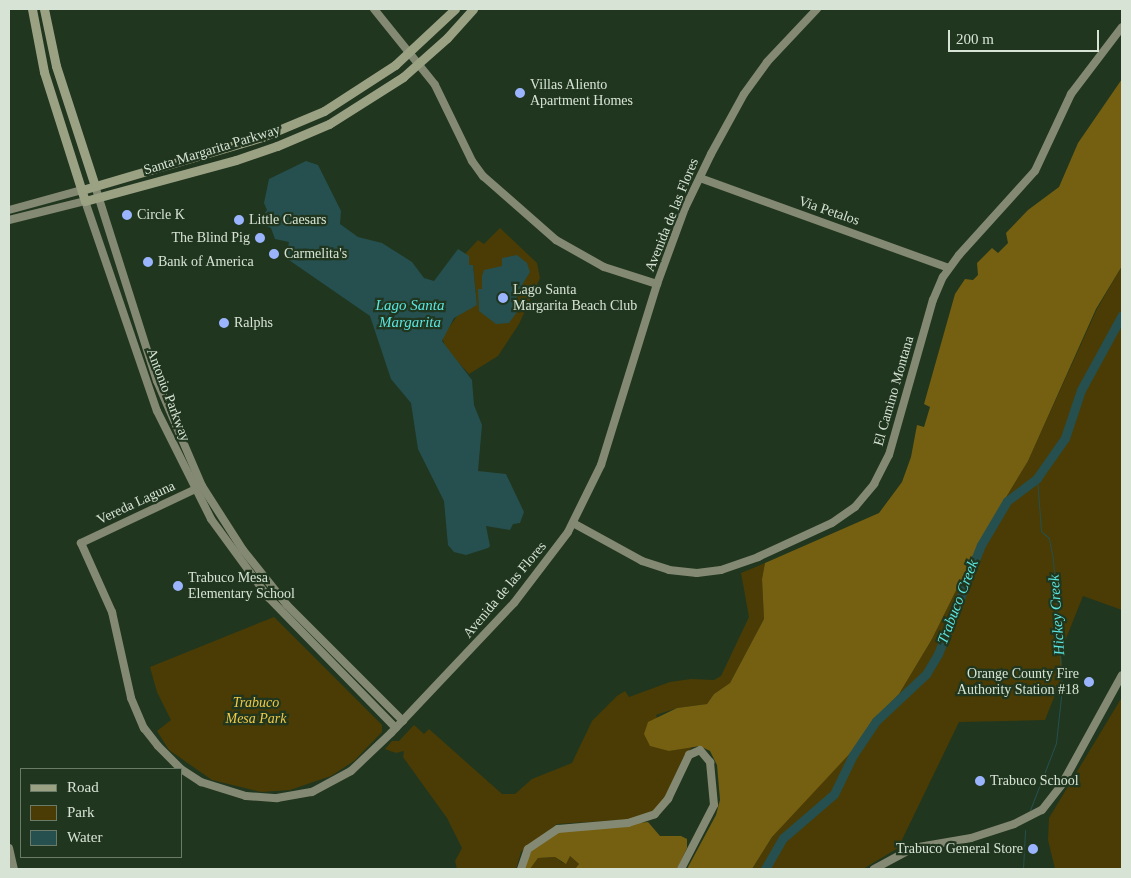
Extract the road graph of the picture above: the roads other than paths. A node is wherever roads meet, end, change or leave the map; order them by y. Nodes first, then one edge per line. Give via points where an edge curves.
1 (32, 9) edge
2 (44, 9) edge
3 (374, 9) edge
4 (455, 9) edge
5 (472, 9) edge
6 (817, 9) edge
7 (1122, 27) edge
8 (409, 54) junction
9 (418, 65) junction
10 (700, 178) junction
11 (95, 186) junction
12 (82, 190) junction
13 (99, 197) junction
14 (85, 201) junction
15 (9, 210) edge
16 (9, 220) edge
17 (948, 268) junction
18 (657, 284) junction
19 (198, 488) junction
20 (573, 523) junction
21 (81, 542) joint
22 (1122, 675) edge
23 (403, 721) junction
24 (396, 728) junction
25 (9, 848) edge
26 (14, 869) edge
27 (521, 869) edge
28 (681, 869) edge
29 (874, 869) edge

1 - 12 main road, Antonio Parkway via 44,72
2 - 11 main road, Antonio Parkway via 56,66
3 - 8 main road
4 - 8 main road, Santa Margarita Parkway
5 - 9 main road, Santa Margarita Parkway
6 - 10 main road, Avenida de las Flores via 767,62 744,94
7 - 17 main road, El Camino Montana via 1075,87 1035,171
8 - 9 main road
8 - 11 main road, Santa Margarita Parkway via 324,111 274,133
9 - 13 main road, Santa Margarita Parkway via 329,124 277,146
9 - 18 main road via 444,100 472,162 488,180 556,240 604,267
10 - 17 main road, Via Petalos
10 - 18 main road, Avenida de las Flores
11 - 12 main road, Santa Margarita Parkway
11 - 13 main road, Antonio Parkway
12 - 14 main road, Antonio Parkway
12 - 15 main road, Santa Margarita Parkway
13 - 14 main road, Santa Margarita Parkway
13 - 19 main road, Antonio Parkway via 157,381
14 - 16 main road, Santa Margarita Parkway
14 - 19 main road, Antonio Parkway via 152,397
17 - 20 main road, El Camino Montana via 933,300 883,468 861,500 840,519 742,563 697,572 669,570 642,561
18 - 20 main road, Avenida de las Flores via 609,444
19 - 21 main road, Vereda Laguna
19 - 23 main road, Antonio Parkway via 287,605
19 - 24 main road, Antonio Parkway via 231,548 268,597
20 - 23 main road, Avenida de las Flores via 520,596
21 - 24 main road, Avenida de las Flores via 112,612 137,714 163,752 202,782 254,797 285,797 312,792 350,772
22 - 29 main road via 1062,784 1042,810 1014,824 971,838 914,848
23 - 24 main road, Avenida de las Flores
25 - 26 main road
27 - 28 main road via 528,849 558,829 628,823 655,814 668,799 689,755 700,750 710,762 714,805

